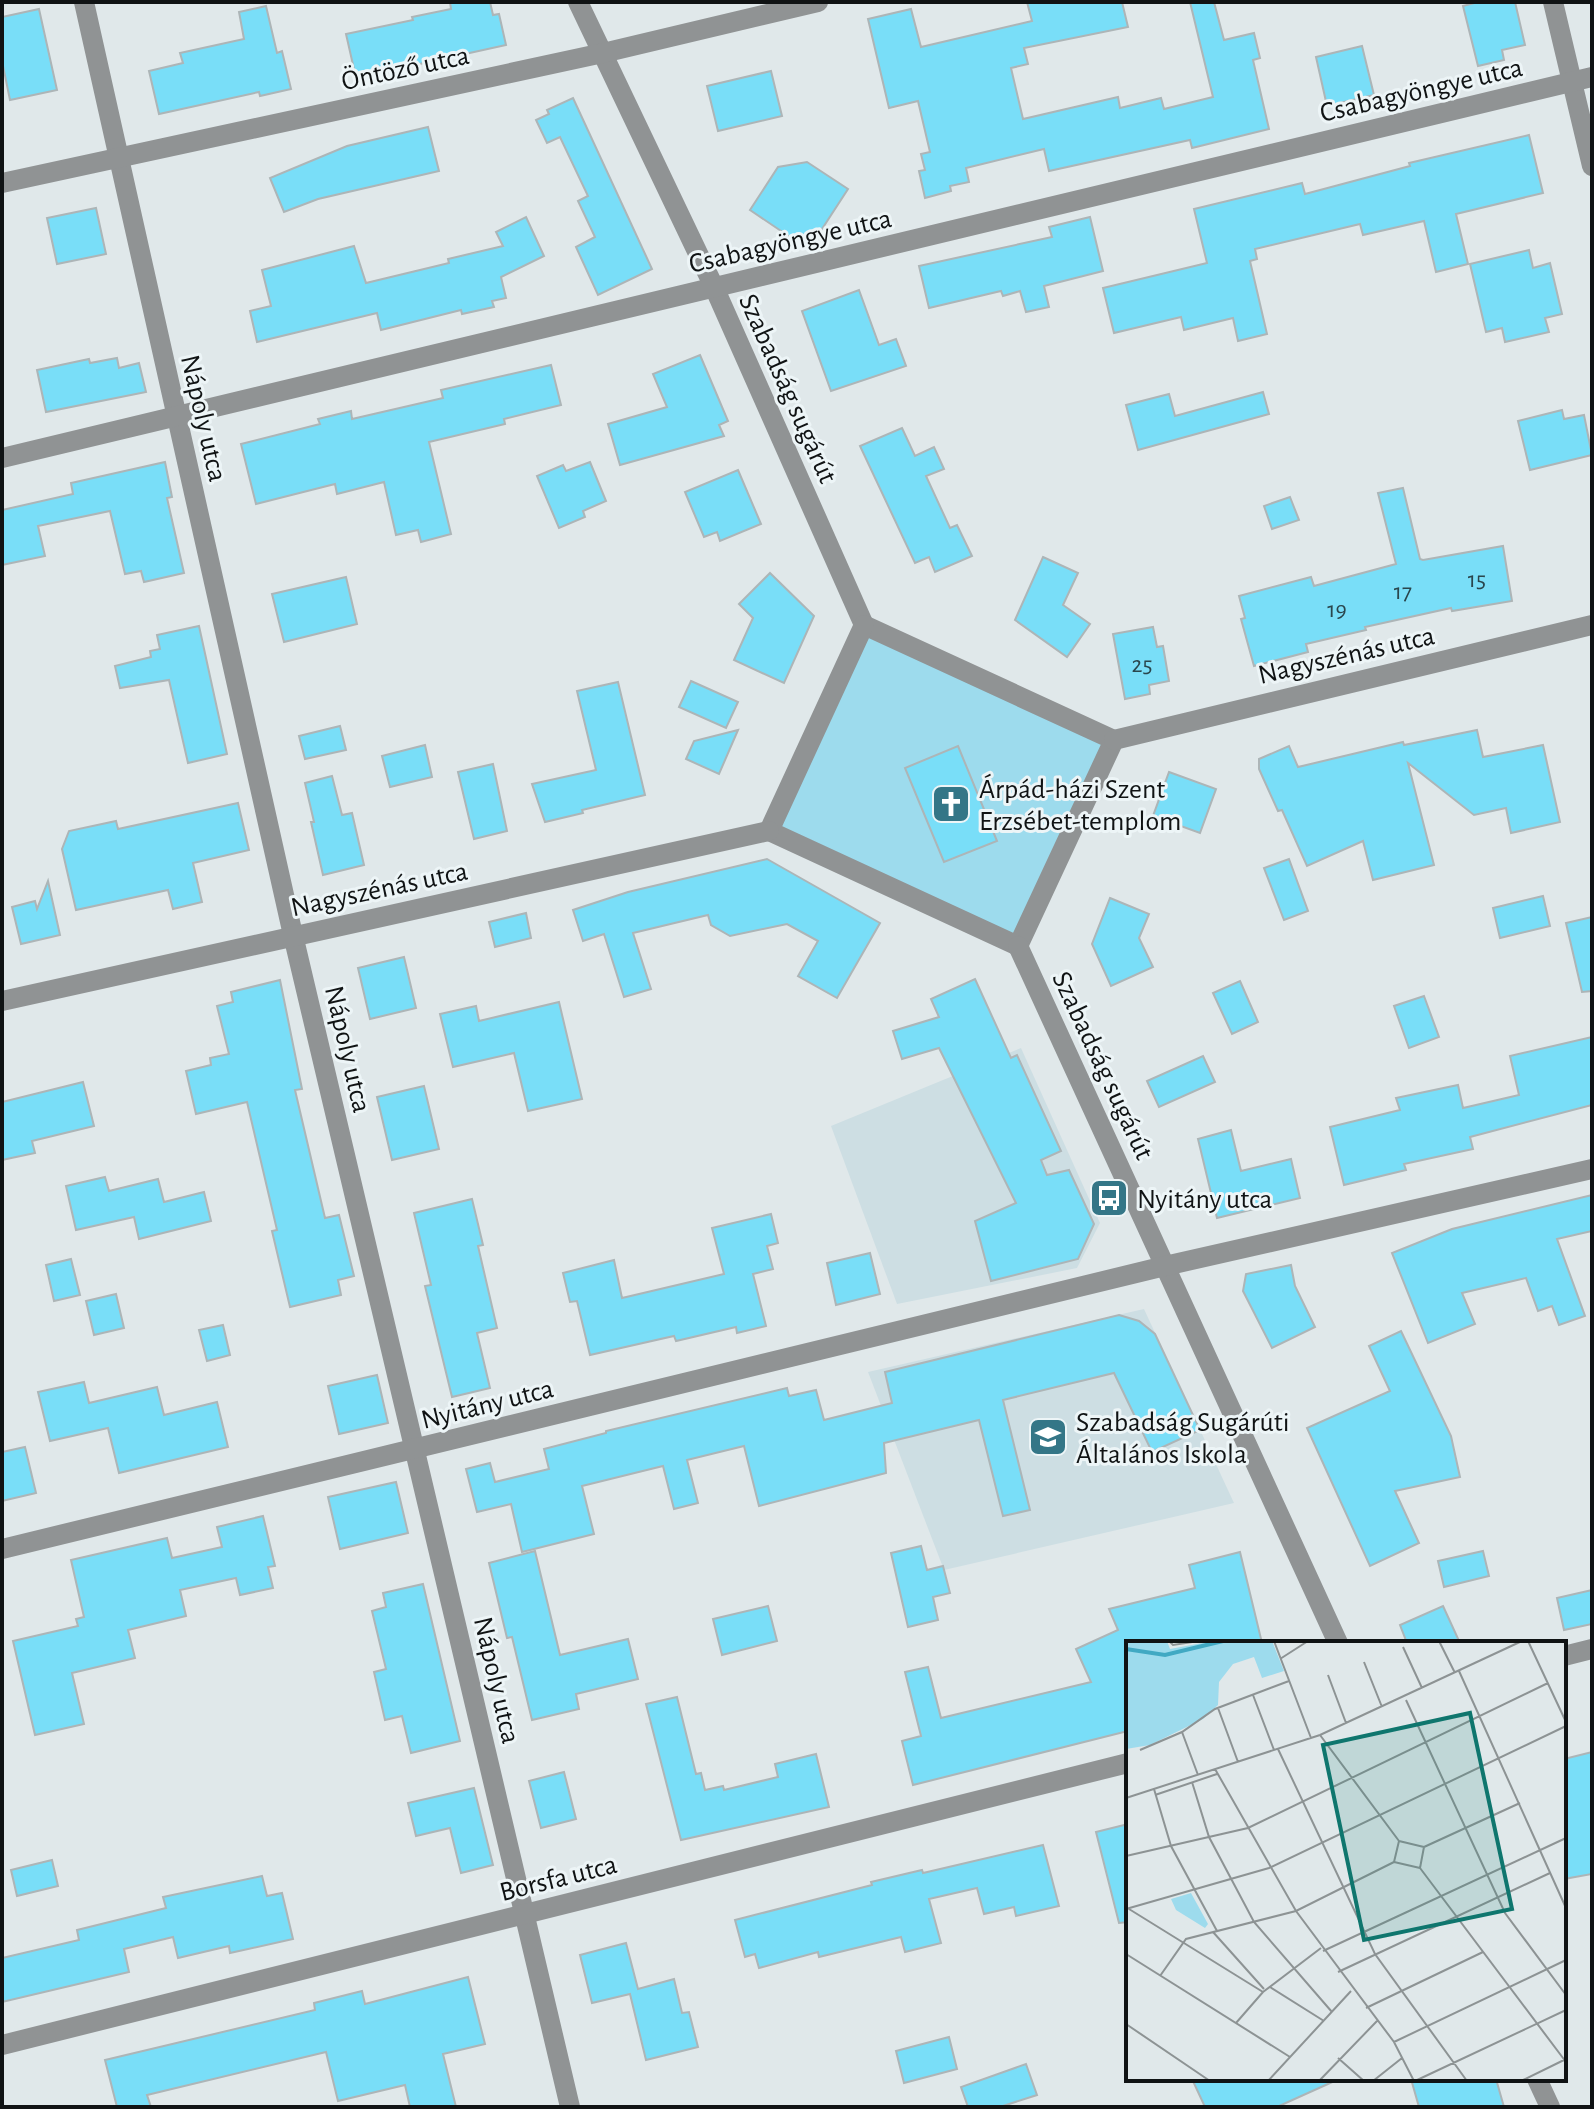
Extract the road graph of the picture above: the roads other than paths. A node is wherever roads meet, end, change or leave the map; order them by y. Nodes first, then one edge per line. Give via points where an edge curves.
1 (84, 2) edge
2 (578, 2) edge
3 (818, 2) edge
4 (1553, 2) edge
5 (603, 53) junction
6 (1582, 80) edge
7 (119, 158) junction
8 (1592, 166) edge
9 (2, 183) edge
10 (714, 287) junction
11 (175, 416) junction
12 (2, 458) edge
13 (864, 625) junction
14 (1592, 625) edge
15 (1114, 740) junction
16 (769, 831) junction
17 (293, 935) junction
18 (1018, 946) junction
19 (2, 1001) edge
20 (1592, 1169) edge
21 (1165, 1266) junction
22 (415, 1449) junction
23 (2, 1549) edge
24 (1337, 1641) edge
25 (1592, 1649) edge
26 (1566, 1656) edge
27 (1126, 1764) edge
28 (525, 1914) junction
29 (2, 2045) edge
30 (1538, 2081) edge
31 (570, 2107) edge
32 (1550, 2107) edge

1 - 7 street, Nápoly utca
2 - 5 street, Szabadság sugárút
3 - 5 street, Öntöző utca
4 - 6 street
5 - 7 street, Öntöző utca
5 - 10 street, Szabadság sugárút
6 - 8 street
6 - 10 street, Csabagyöngye utca
7 - 9 street, Öntöző utca
7 - 11 street, Nápoly utca
10 - 11 street, Csabagyöngye utca
10 - 13 street, Szabadság sugárút
11 - 12 street, Csabagyöngye utca
11 - 17 street, Nápoly utca
13 - 15 street
13 - 16 street
14 - 15 street, Nagyszénás utca
15 - 18 street
16 - 17 street, Nagyszénás utca
16 - 18 street
17 - 19 street, Nagyszénás utca
17 - 22 street, Nápoly utca
18 - 21 street, Szabadság sugárút
20 - 21 street, Nyitány utca
21 - 22 street, Nyitány utca
21 - 24 street, Szabadság sugárút
22 - 23 street, Nyitány utca
22 - 28 street, Nápoly utca
25 - 26 street
27 - 28 street, Borsfa utca
28 - 29 street, Borsfa utca
28 - 31 street, Nápoly utca
30 - 32 street

